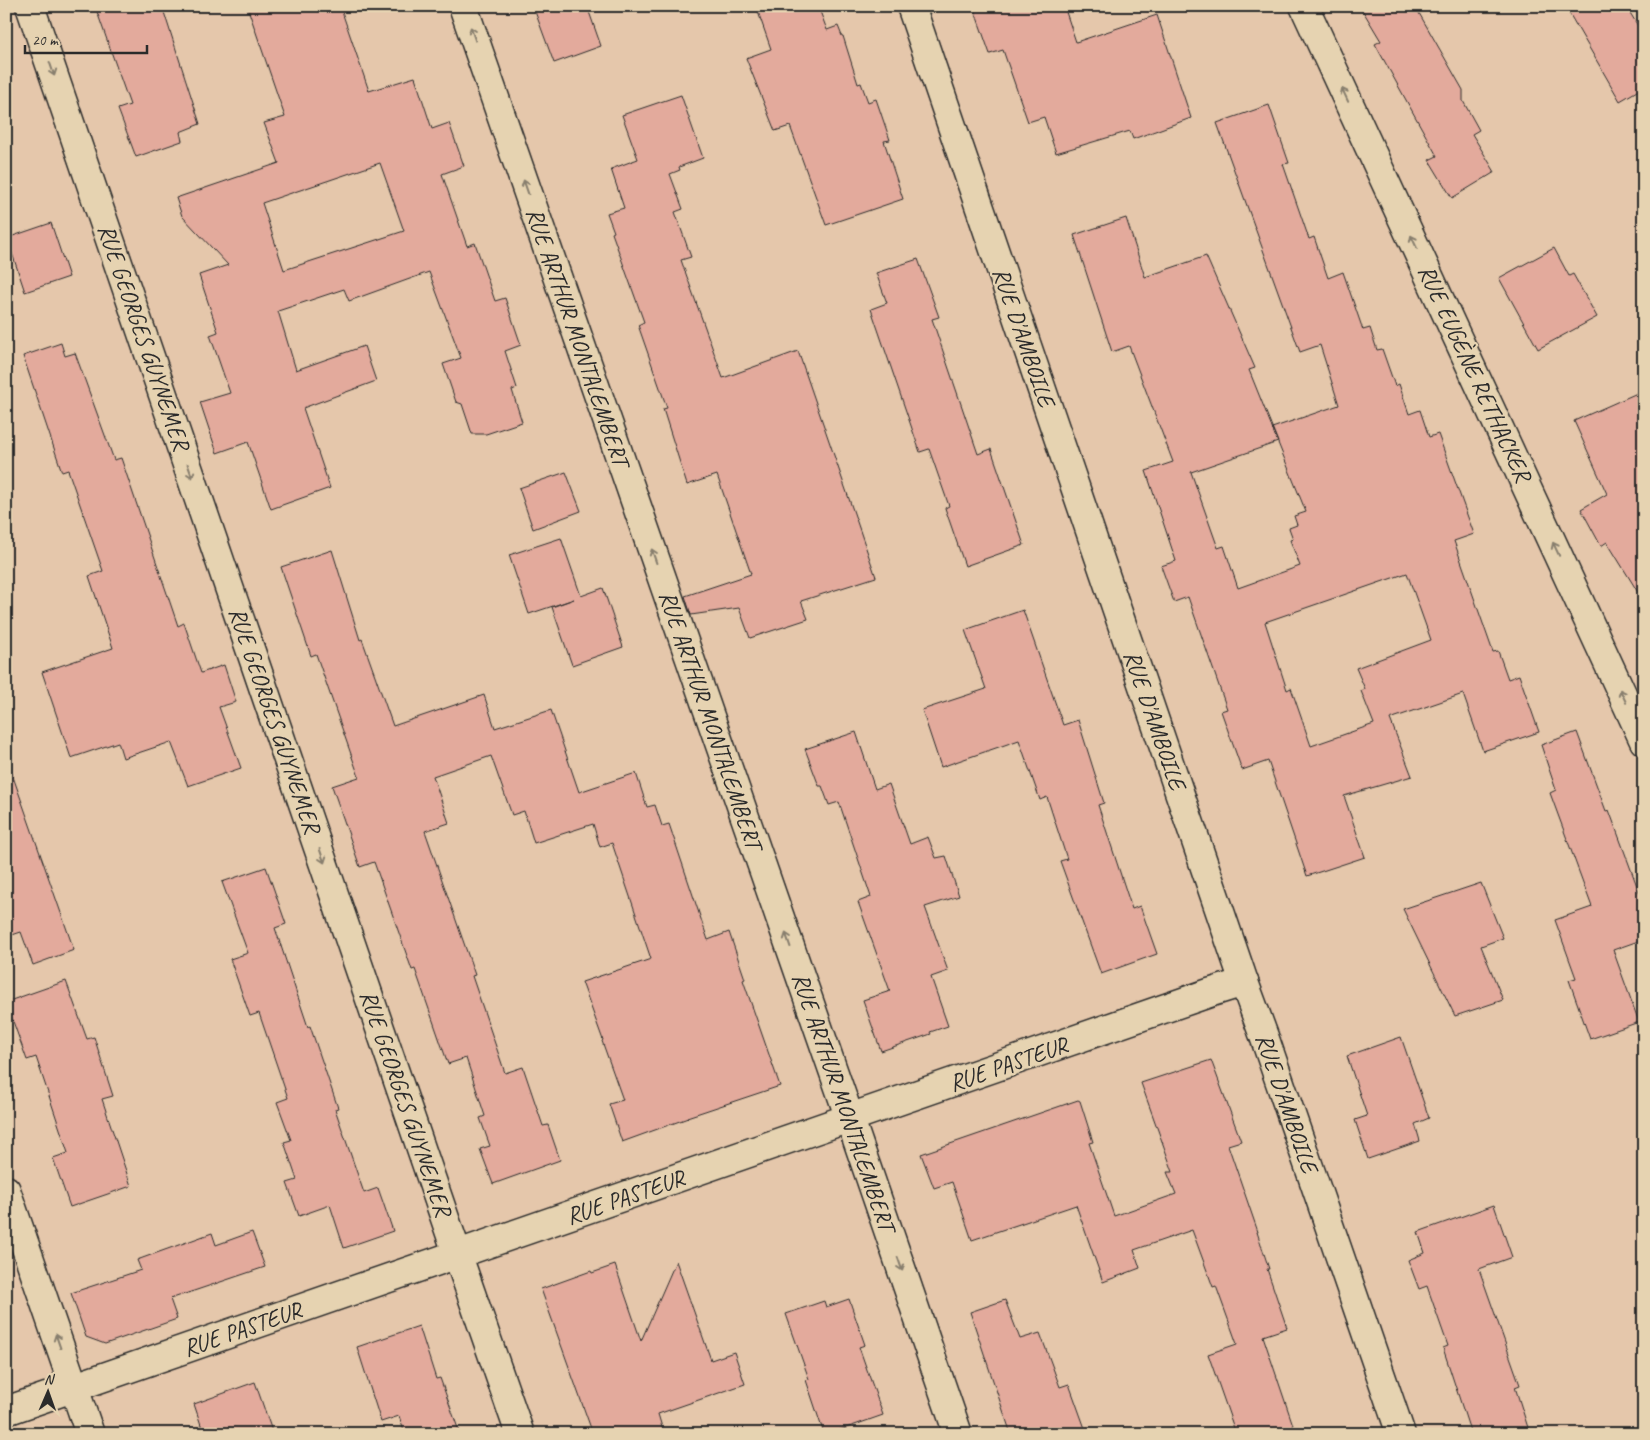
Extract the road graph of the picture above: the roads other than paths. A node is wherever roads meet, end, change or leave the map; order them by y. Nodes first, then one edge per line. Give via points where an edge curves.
1 (30, 6) edge
2 (464, 6) edge
3 (911, 6) edge
4 (1304, 6) edge
5 (1644, 741) edge
6 (1244, 982) junction
7 (850, 1119) junction
8 (6, 1190) edge
9 (457, 1254) junction
10 (74, 1387) junction
11 (6, 1411) edge
12 (90, 1434) edge
13 (520, 1434) edge
14 (958, 1434) edge
15 (1401, 1434) edge

1 -> 9 street, RUE GEORGES GUYNEMER
7 -> 2 street, RUE ARTHUR MONTALEMBERT
3 - 6 street, RUE D'AMBOILE
5 -> 4 street, RUE EUGÈNE RETHACKER
6 - 7 street, RUE PASTEUR
6 - 15 street, RUE D'AMBOILE
7 - 9 street, RUE PASTEUR
7 -> 14 street, RUE ARTHUR MONTALEMBERT
10 -> 8 street
9 - 10 street, RUE PASTEUR
9 - 13 street, RUE GEORGES GUYNEMER
10 - 11 street, RUE PASTEUR
10 - 12 street

